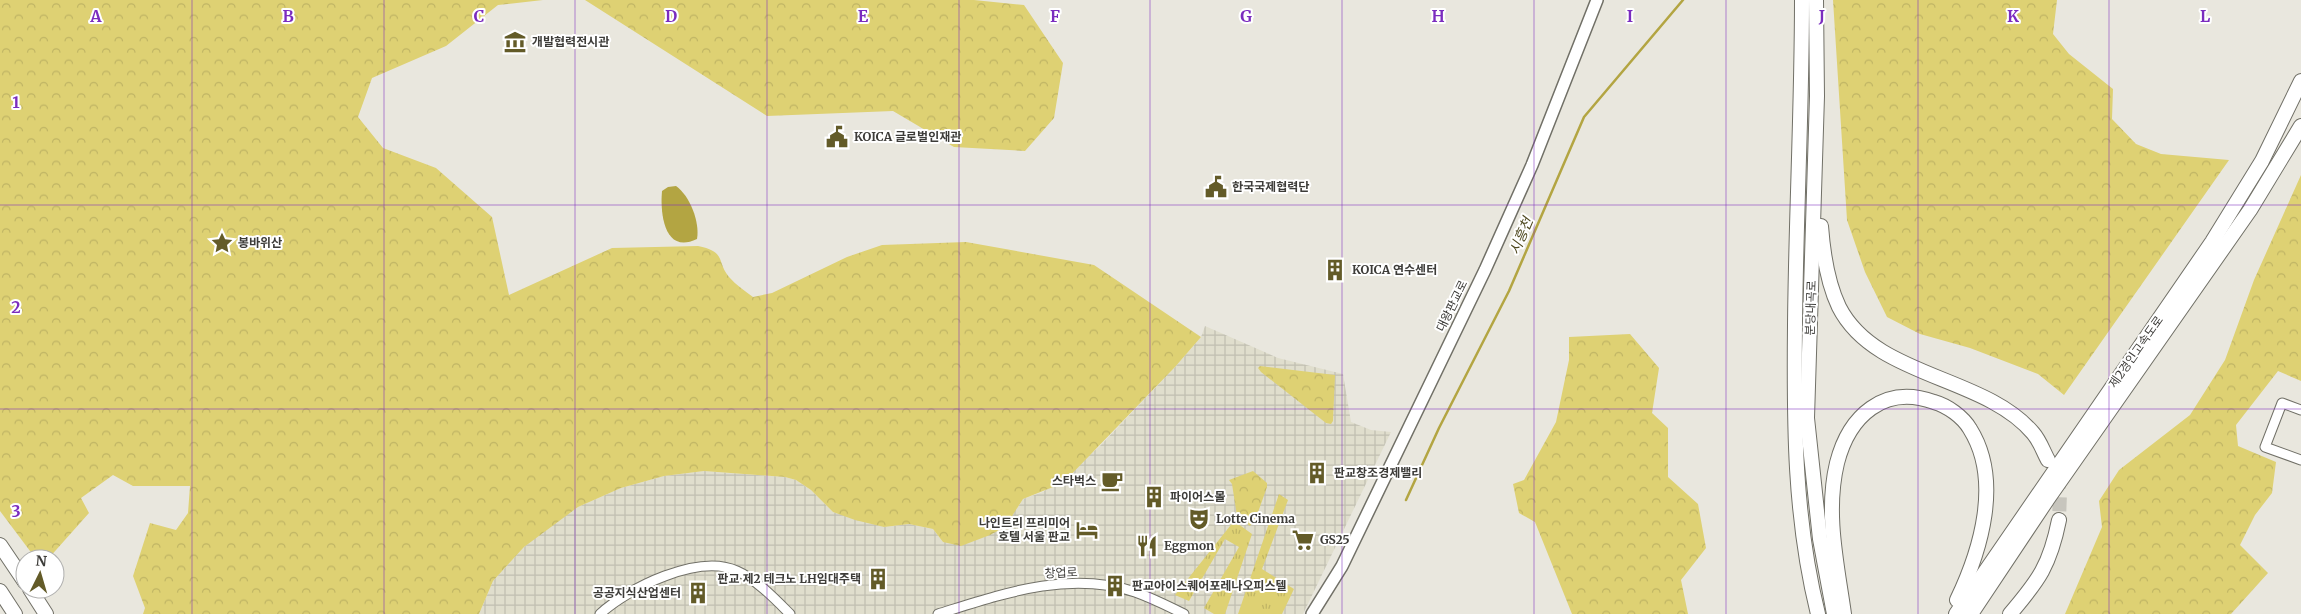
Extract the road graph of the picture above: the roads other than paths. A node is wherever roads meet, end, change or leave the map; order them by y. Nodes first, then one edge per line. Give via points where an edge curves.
1 (1596, 0) edge
2 (1802, 0) edge
3 (1816, 0) edge
4 (2301, 81) edge
5 (2301, 126) edge
6 (1815, 176) junction
7 (2301, 410) edge
8 (2048, 460) dead end
9 (2301, 460) edge
10 (2059, 520) tunnel mouth
11 (0, 545) edge
12 (1805, 547) junction
13 (15, 567) edge
14 (0, 591) edge
15 (36, 599) edge
16 (15, 614) edge
17 (46, 614) edge
18 (600, 614) edge
19 (790, 614) edge
20 (938, 614) edge
21 (1184, 614) edge
22 (1312, 614) edge
23 (1811, 614) edge
24 (1818, 614) edge
25 (1834, 614) edge
26 (1844, 614) edge
27 (1950, 614) edge
28 (1956, 614) edge
29 (1971, 614) edge
30 (2010, 614) edge

1 - 22 main road, 대왕판교로 via 1532,165 1485,270 1342,566
2 - 12 highway, 분당내곡로 via 1794,410 1796,475
3 - 6 highway, 분당내곡로
4 - 28 highway, 제2경인고속도로 via 2262,161 2212,242
5 - 29 highway, 제2경인고속도로 via 2250,210
6 - 8 highway via 1827,270 1838,306 1850,324 1884,351 1996,405 2020,421 2038,440
6 - 25 highway, 분당내곡로 via 1807,418 1820,539
7 - 9 street via 2282,403 2265,446
10 - 30 highway via 2046,568
11 - 13 highway
12 - 23 highway
12 - 24 highway, 분당내곡로
14 - 16 highway
15 - 17 highway
18 - 19 street via 621,597 646,584 689,570 717,566 742,573
20 - 21 street, 창업로 via 1002,594 1074,583 1133,592
26 - 27 highway via 1832,530 1837,464 1846,438 1861,416 1882,402 1906,396 1938,403 1961,418 1975,437 1984,469 1986,492 1979,544 1969,576

